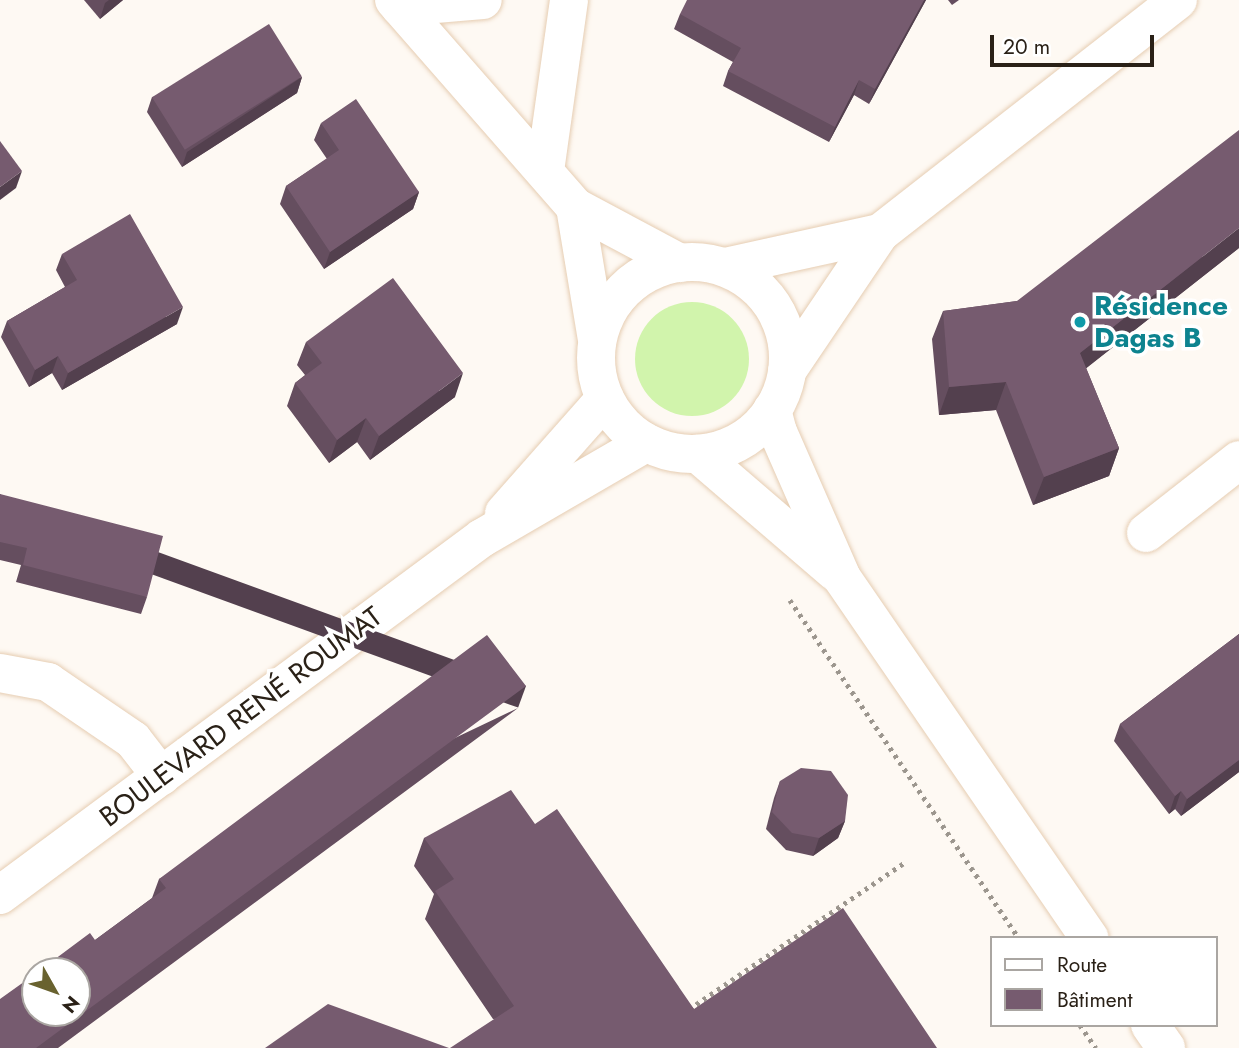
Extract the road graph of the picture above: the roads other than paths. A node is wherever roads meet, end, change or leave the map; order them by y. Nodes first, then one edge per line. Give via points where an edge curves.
1 (483, 0) edge
2 (569, 0) edge
3 (1178, 0) edge
4 (397, 4) edge
5 (545, 171) junction
6 (575, 207) junction
7 (880, 233) junction
8 (680, 263) junction
9 (725, 267) junction
10 (597, 340) junction
11 (787, 371) junction
12 (605, 399) junction
13 (772, 410) junction
14 (646, 443) junction
15 (698, 454) junction
16 (1239, 460) edge
17 (1146, 533) dead end
18 (482, 538) junction
19 (842, 578) junction
20 (0, 673) edge
21 (161, 776) junction
22 (0, 895) edge
23 (1088, 936) edge
24 (1151, 1027) edge
25 (1166, 1048) edge

1 - 4 street
2 - 5 street
3 - 7 street
4 - 5 street
5 - 6 street
6 - 8 street
6 - 10 street
7 - 9 street
7 - 11 street
8 - 9 street
8 - 10 street via 650,271 625,288 607,312
9 - 11 street via 767,297 788,345
10 - 12 street via 596,371
11 - 13 street
12 - 14 street via 622,424
12 - 18 street, BOULEVARD RENÉ ROUMAT
13 - 15 street via 740,441
13 - 19 street
14 - 15 street via 675,453
14 - 18 street, BOULEVARD RENÉ ROUMAT
15 - 19 street
16 - 17 street
18 - 21 street, BOULEVARD RENÉ ROUMAT
19 - 23 street
20 - 21 street via 48,682 134,740
21 - 22 street, BOULEVARD RENÉ ROUMAT
24 - 25 street

